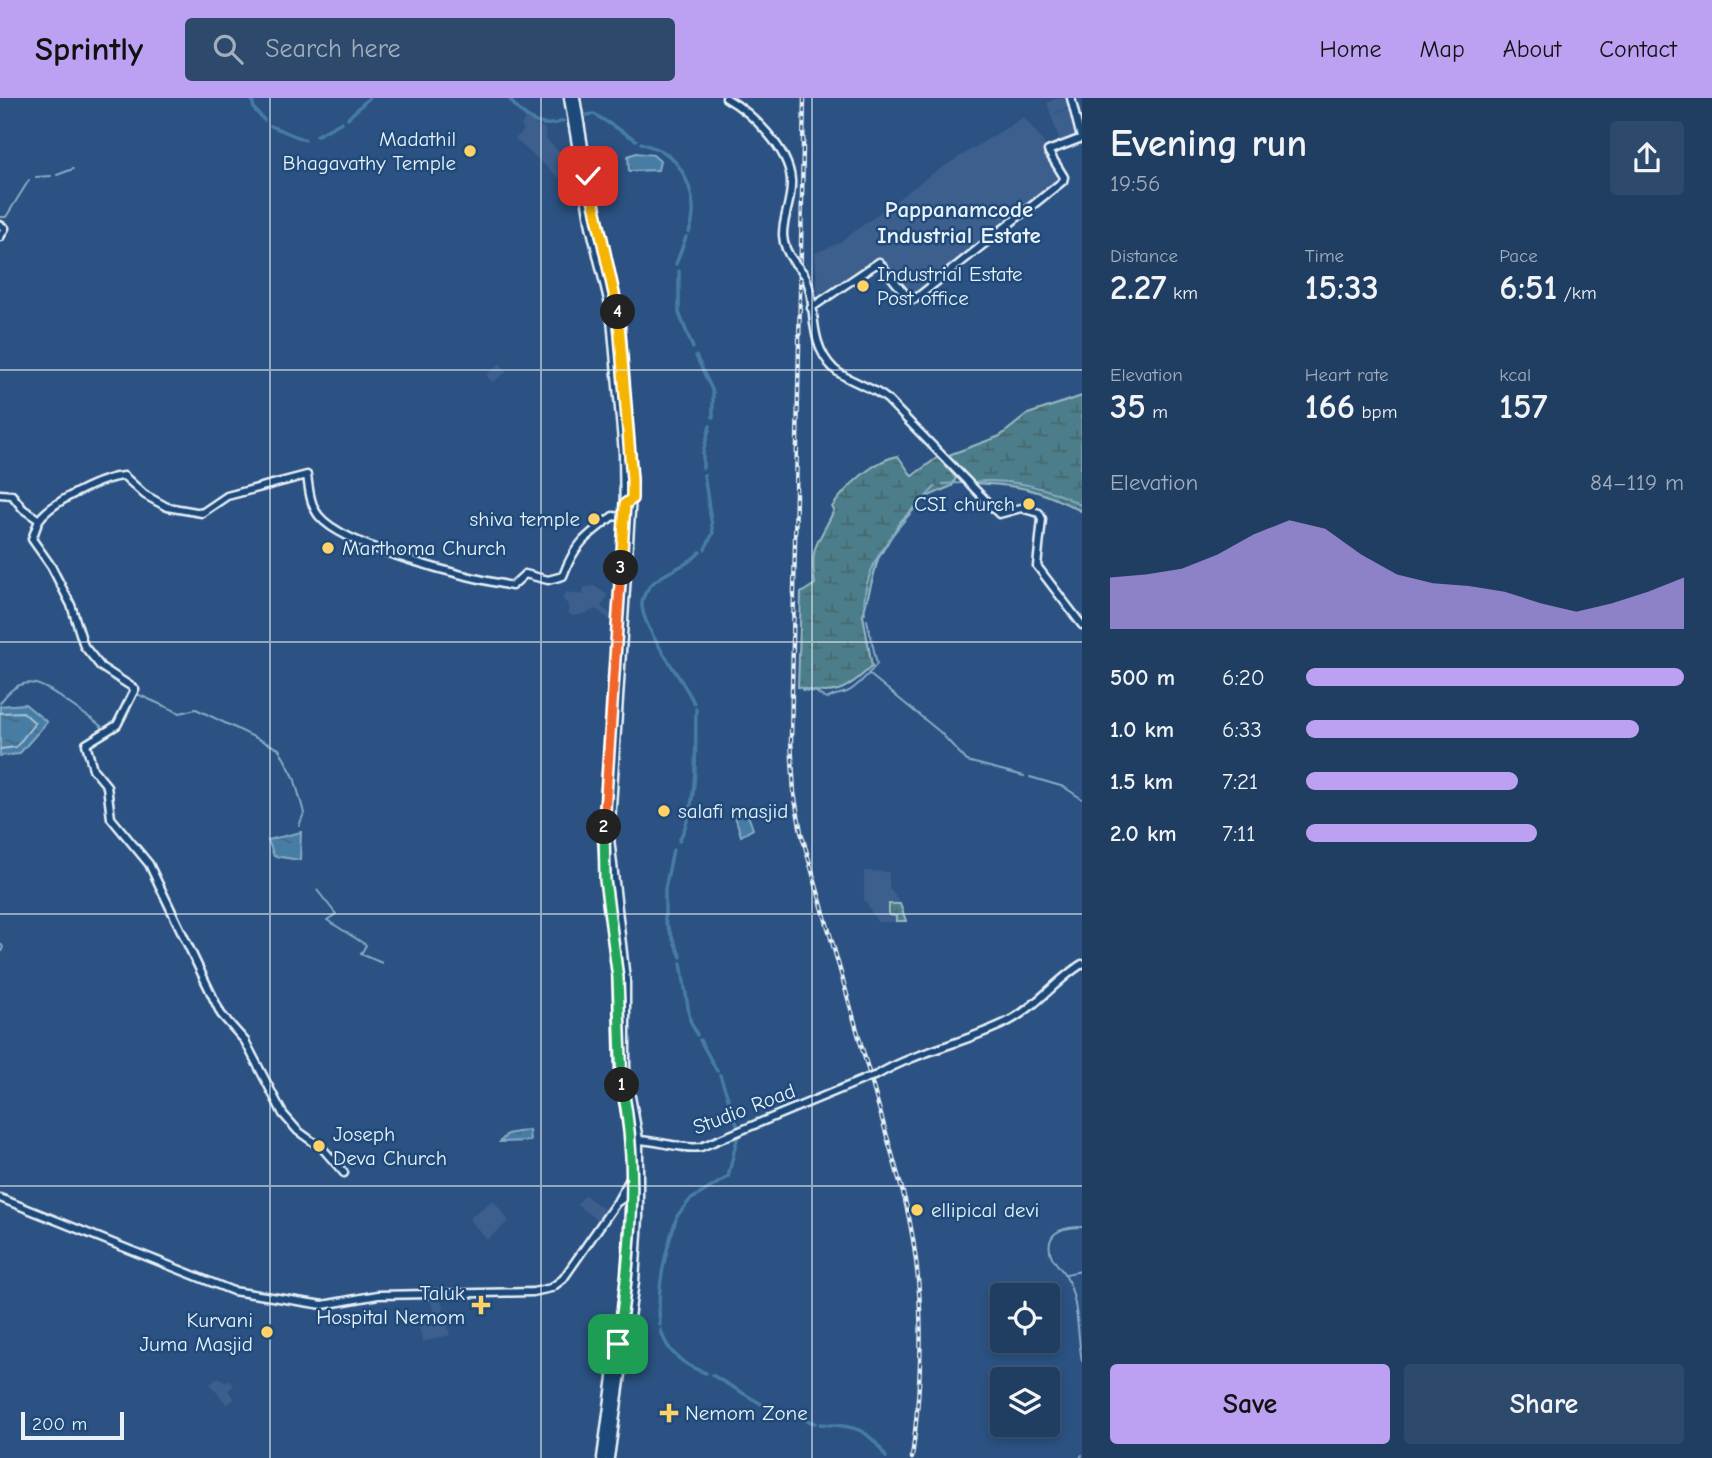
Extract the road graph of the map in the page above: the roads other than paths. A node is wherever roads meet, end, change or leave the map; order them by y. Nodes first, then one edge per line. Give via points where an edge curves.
1 (569, 98) edge
2 (575, 98) edge
3 (726, 98) edge
4 (1071, 98) edge
5 (1082, 138) edge
6 (0, 225) edge
7 (0, 237) edge
8 (811, 308) junction
9 (0, 494) edge
10 (629, 502) junction
11 (613, 516) junction
12 (628, 518) junction
13 (39, 520) junction
14 (1082, 625) edge
15 (1082, 964) edge
16 (635, 1140) junction
17 (344, 1173) dead end
18 (632, 1174) junction
19 (635, 1193) junction
20 (0, 1198) edge
21 (616, 1203) junction
22 (610, 1430) junction
23 (602, 1458) edge
24 (609, 1458) edge

1 - 10 main road via 591,226 611,308
2 - 10 main road via 619,316
3 - 8 street, bridge via 751,114 790,170 791,192 781,237 804,274
4 - 5 street
5 - 8 street via 1048,151 1063,181 915,299 908,299 879,262
6 - 7 street via 5,228
8 - 14 street via 818,342 832,367 887,399 999,514 1021,508 1040,513 1037,566
9 - 13 street via 12,495
10 - 11 street
10 - 12 main road
11 - 12 street
11 - 13 street via 579,542 563,576 548,580 525,574 512,586 355,541 321,519 311,501 307,475 227,496 202,513 167,508 124,475 118,476 73,496
12 - 16 main road via 603,836 618,978 620,1074
13 - 17 street via 32,539 71,605 84,646 101,667 135,688 117,724 86,744 93,769 107,786 111,818 149,864 208,990 244,1041 283,1114
15 - 16 street, Studio Road, bridge via 1009,1021 701,1147
16 - 18 main road
16 - 19 main road
18 - 19 main road
18 - 21 street
19 - 21 street
19 - 22 main road
20 - 21 street via 233,1291 323,1305 378,1296 551,1288 564,1279
22 - 23 main road
22 - 24 main road

